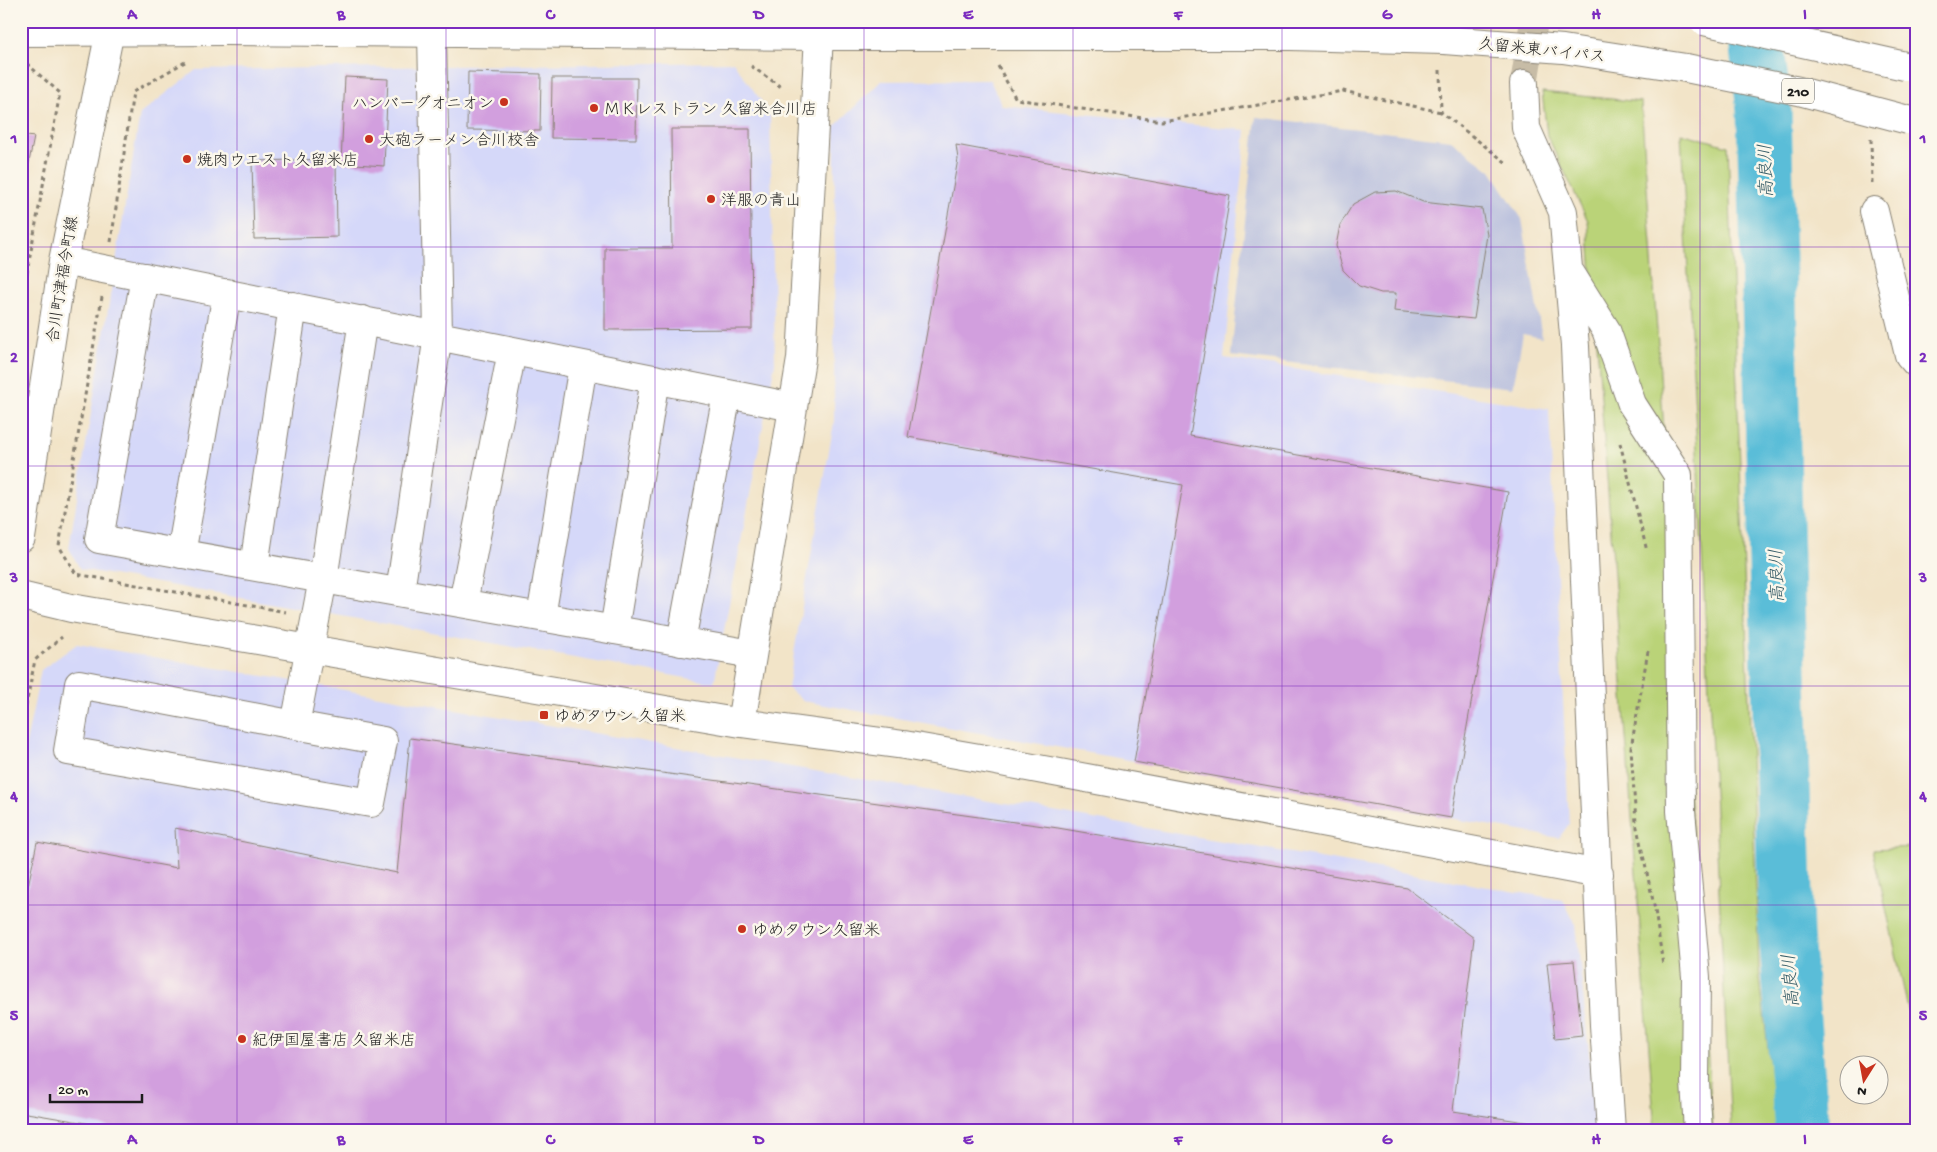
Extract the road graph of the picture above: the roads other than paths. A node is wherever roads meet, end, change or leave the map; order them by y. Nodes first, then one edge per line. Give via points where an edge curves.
1 (1704, 21) edge
2 (110, 27) edge
3 (21, 32) edge
4 (432, 34) junction
5 (819, 36) junction
6 (1910, 68) edge
7 (1524, 84) tunnel mouth
8 (1912, 121) edge
9 (1874, 211) dead end
10 (63, 261) junction
11 (1568, 269) junction
12 (145, 277) junction
13 (227, 294) junction
14 (293, 306) junction
15 (363, 320) junction
16 (438, 336) junction
17 (512, 350) junction
18 (1916, 364) edge
19 (582, 365) junction
20 (655, 379) junction
21 (726, 394) junction
22 (793, 407) junction
23 (21, 538) edge
24 (181, 554) junction
25 (254, 566) junction
26 (323, 579) junction
27 (400, 592) junction
28 (21, 596) edge
29 (463, 603) junction
30 (541, 617) junction
31 (614, 630) junction
32 (681, 642) junction
33 (309, 647) junction
34 (752, 654) junction
35 (741, 723) junction
36 (295, 725) junction
37 (1599, 874) junction
38 (1611, 1131) edge
39 (1698, 1131) edge

1 - 6 main road, bridge
2 - 3 main road, 久留米東バイパス / 210
2 - 4 main road, 久留米東バイパス / 210
2 - 10 main road, 合川町津福今町線
4 - 5 main road, 久留米東バイパス / 210
4 - 16 main road
5 - 8 main road, 久留米東バイパス / 210, bridge via 1290,36 1444,40 1563,49 1686,68 1799,91
5 - 22 main road via 801,359
7 - 11 main road via 1526,128 1563,212
9 - 18 main road via 1909,355
10 - 12 main road
10 - 23 main road, 合川町津福今町線
11 - 37 main road via 1575,346
11 - 39 main road via 1606,330 1632,404 1678,475 1681,812 1696,977
12 - 13 main road
12 - 24 main road via 99,539
13 - 14 main road
13 - 24 main road
14 - 15 main road
14 - 25 main road
15 - 16 main road
15 - 26 main road
16 - 17 main road
16 - 27 main road
17 - 19 main road
17 - 29 main road
19 - 20 main road
19 - 30 main road
20 - 21 main road
20 - 31 main road
21 - 22 main road
21 - 32 main road
22 - 34 main road
24 - 25 main road
25 - 26 main road
26 - 27 main road
26 - 33 main road
27 - 29 main road
28 - 33 main road via 71,608
29 - 30 main road
30 - 31 main road
31 - 32 main road
32 - 34 main road
33 - 35 main road
33 - 36 main road
34 - 35 main road
35 - 37 main road via 967,756
36 - 36 main road via 383,741 371,803 68,751 79,684
37 - 38 main road

